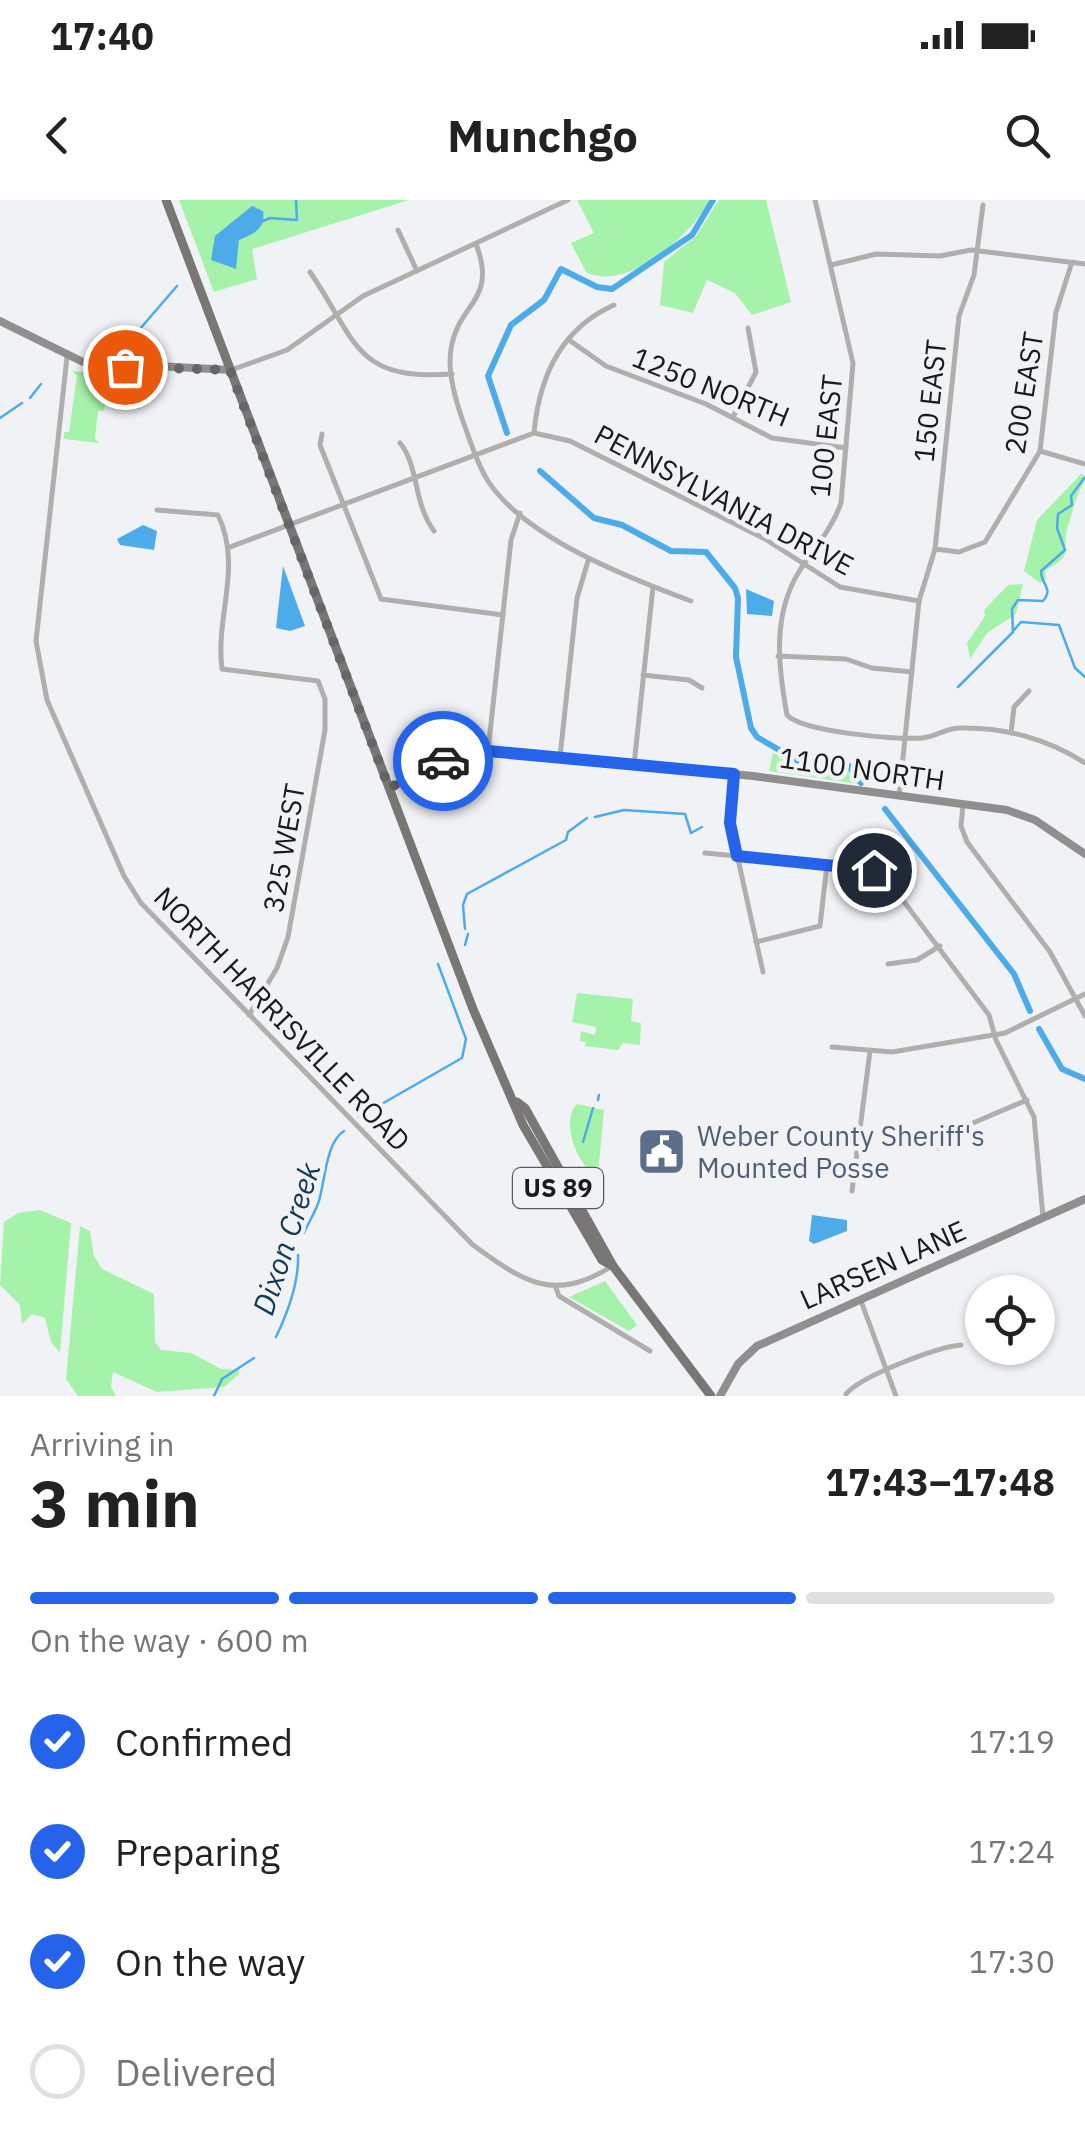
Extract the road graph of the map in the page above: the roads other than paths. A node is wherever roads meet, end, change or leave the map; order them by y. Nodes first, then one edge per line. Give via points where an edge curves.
1 (166, 200) edge
2 (568, 200) edge
3 (814, 200) edge
4 (983, 206) dead end
5 (398, 230) dead end
6 (476, 244) junction
7 (978, 250) junction
8 (1072, 262) junction
9 (1085, 264) edge
10 (831, 265) junction
11 (417, 271) junction
12 (310, 272) dead end
13 (614, 305) dead end
14 (338, 312) junction
15 (0, 320) edge
16 (748, 328) dead end
17 (568, 340) junction
18 (67, 357) junction
19 (230, 370) junction
20 (452, 374) junction
21 (732, 417) junction
22 (534, 432) junction
23 (322, 434) dead end
24 (400, 443) dead end
25 (846, 448) junction
26 (1040, 451) junction
27 (475, 454) junction
28 (1085, 464) edge
29 (413, 478) junction
30 (342, 505) junction
31 (156, 510) dead end
32 (520, 514) junction
33 (289, 525) junction
34 (434, 531) dead end
35 (230, 546) junction
36 (934, 549) junction
37 (588, 559) junction
38 (803, 566) junction
39 (653, 587) junction
40 (919, 600) junction
41 (691, 602) dead end
42 (503, 615) junction
43 (778, 656) junction
44 (912, 672) junction
45 (643, 675) junction
46 (702, 688) dead end
47 (1029, 691) dead end
48 (1011, 733) junction
49 (905, 737) junction
50 (488, 751) junction
51 (560, 760) junction
52 (1084, 760) edge
53 (634, 766) junction
54 (734, 774) junction
55 (389, 788) junction
56 (899, 797) junction
57 (962, 805) junction
58 (706, 853) dead end
59 (1085, 854) edge
60 (737, 856) junction
61 (827, 864) junction
62 (756, 942) junction
63 (940, 946) junction
64 (888, 964) dead end
65 (763, 972) dead end
66 (1085, 994) edge
67 (1076, 999) junction
68 (248, 1015) junction
69 (1085, 1016) edge
70 (994, 1034) junction
71 (832, 1046) dead end
72 (870, 1052) junction
73 (1027, 1100) junction
74 (939, 1148) dead end
75 (852, 1192) dead end
76 (1085, 1199) edge
77 (1042, 1217) junction
78 (613, 1266) junction
79 (556, 1288) junction
80 (861, 1300) junction
81 (961, 1345) dead end
82 (650, 1351) dead end
83 (886, 1372) junction
84 (846, 1394) edge
85 (711, 1396) edge
86 (720, 1396) edge
87 (896, 1396) edge

1 - 19 main road, US 89
2 - 6 street
3 - 10 street, 100 EAST
4 - 7 street, 150 EAST
5 - 11 street
6 - 11 street
6 - 20 street via 484,287 452,344
7 - 8 street
7 - 10 street via 876,254
7 - 36 street, 150 EAST via 959,316
8 - 9 street
8 - 26 street, 200 EAST via 1056,312
10 - 25 street, 100 EAST via 853,363
11 - 14 street
12 - 14 street
13 - 17 street
14 - 19 street via 287,350
14 - 20 street via 372,364
15 - 18 street
16 - 21 street via 756,372
17 - 21 street, 1250 NORTH via 606,366
17 - 22 street via 547,367
18 - 19 street
18 - 68 street, NORTH HARRISVILLE ROAD via 38,608 41,682 129,886
19 - 33 main road, US 89
20 - 27 street
21 - 25 street, 1250 NORTH via 772,438
22 - 27 street
22 - 38 street, PENNSYLVANIA DRIVE via 570,440 764,539
23 - 30 street
24 - 29 street
25 - 38 street, 100 EAST via 836,520
26 - 28 street
26 - 36 street, 200 EAST via 985,542 973,549
27 - 29 street
27 - 32 street via 486,479
29 - 30 street
29 - 34 street
30 - 33 street
30 - 42 street via 381,599
31 - 35 street via 218,515
32 - 37 street
32 - 42 street via 512,531
33 - 35 street
33 - 55 main road, US 89
35 - 68 street, 325 WEST via 222,669 318,681 325,699 288,937
36 - 40 street, 150 EAST
37 - 39 street
37 - 51 street via 577,598
38 - 40 street, PENNSYLVANIA DRIVE via 860,593
38 - 43 street, 100 EAST via 786,603
39 - 41 street
39 - 45 street
40 - 44 street, 150 EAST
42 - 50 street
43 - 44 street via 846,658
43 - 49 street, 100 EAST via 793,722
44 - 49 street, 150 EAST
45 - 46 street via 689,680
45 - 53 street
47 - 48 street via 1014,706
48 - 49 street via 959,728
48 - 52 street
49 - 56 street, 150 EAST
50 - 51 street, 1100 NORTH
50 - 55 street, 1100 NORTH via 462,753
51 - 53 street, 1100 NORTH
53 - 54 street, 1100 NORTH
54 - 56 street, 1100 NORTH
54 - 60 street via 730,823
55 - 78 main road, US 89 via 516,1111 602,1260
56 - 57 street, 1100 NORTH
57 - 59 street, 1100 NORTH via 1024,814
57 - 67 street via 967,842 1050,952
58 - 60 street
60 - 61 street
60 - 62 street
61 - 62 street via 820,926
61 - 63 street via 884,875
62 - 65 street
63 - 64 street via 916,960
63 - 70 street via 985,1006
66 - 67 street
67 - 69 street
67 - 70 street
68 - 79 street, NORTH HARRISVILLE ROAD via 473,1245
70 - 72 street
70 - 73 street
71 - 72 street
72 - 75 street
73 - 74 street via 966,1126
73 - 77 street
76 - 77 street, LARSEN LANE
77 - 80 street, LARSEN LANE
78 - 79 street via 584,1283
78 - 85 main road, US 89
79 - 82 street, NORTH HARRISVILLE ROAD
80 - 83 street
80 - 86 street, LARSEN LANE via 757,1346
81 - 83 street
83 - 84 street
83 - 87 street

